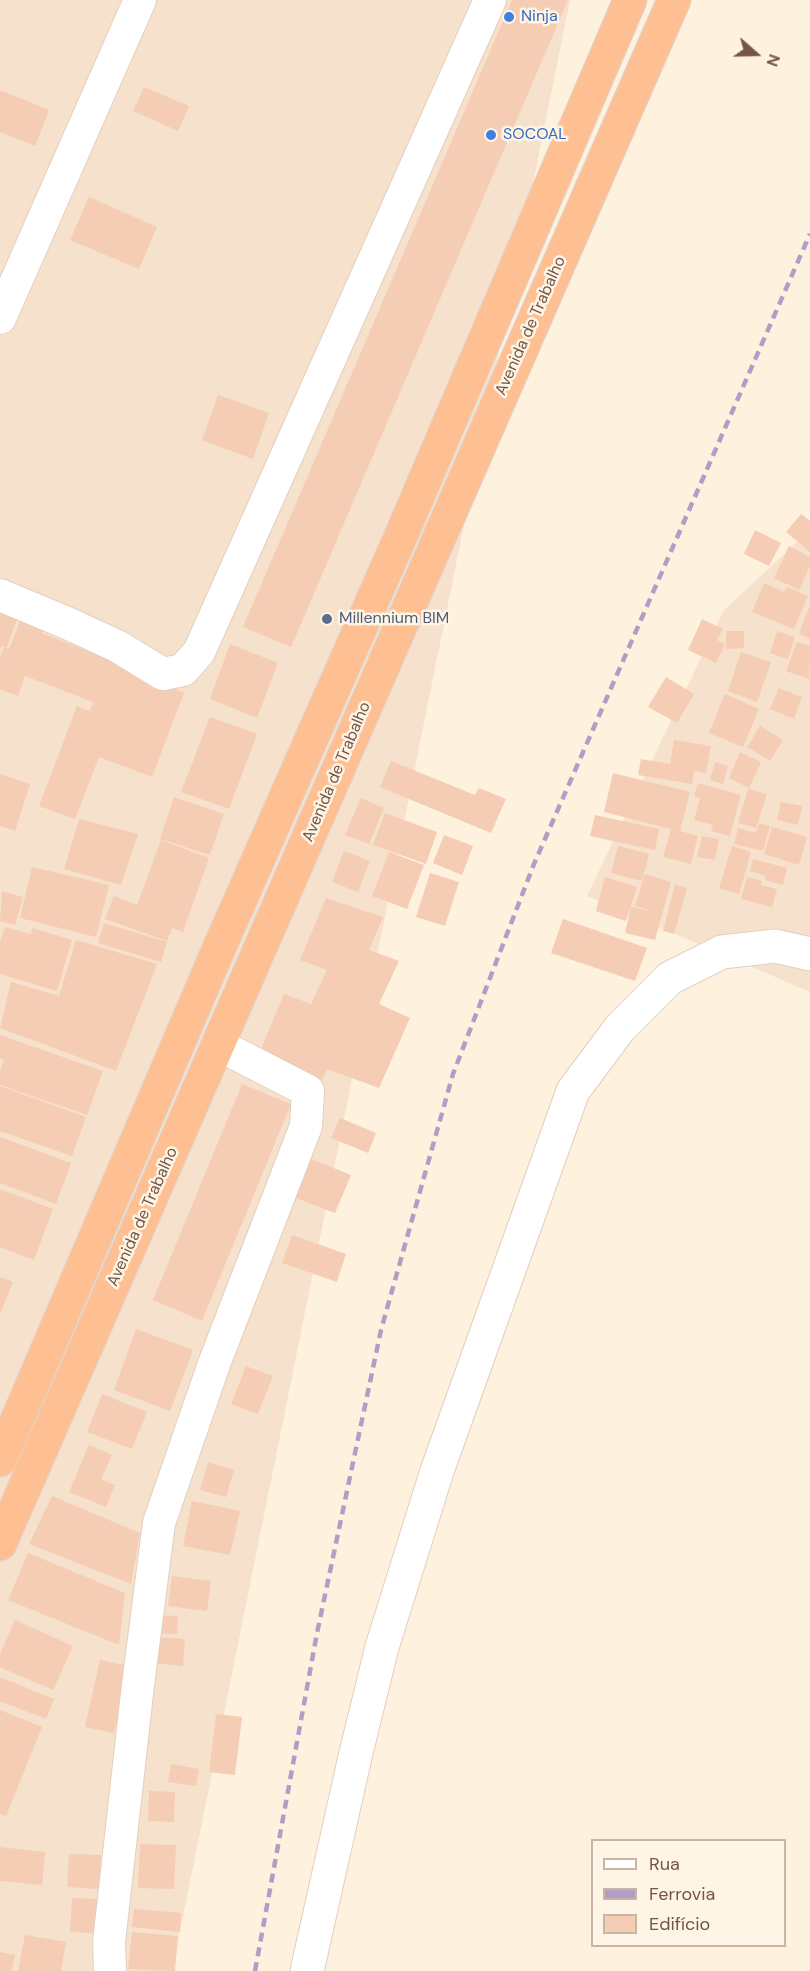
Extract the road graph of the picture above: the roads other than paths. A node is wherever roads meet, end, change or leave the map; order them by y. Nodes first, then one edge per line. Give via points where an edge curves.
1 (140, 0) edge
2 (490, 0) edge
3 (630, 0) edge
4 (674, 0) edge
5 (526, 244) junction
6 (561, 259) junction
7 (0, 318) edge
8 (0, 595) edge
9 (336, 682) junction
10 (369, 697) junction
11 (810, 954) edge
12 (219, 1045) junction
13 (0, 1460) edge
14 (10, 1490) edge
15 (0, 1544) edge
16 (110, 1971) edge
17 (307, 1971) edge

1 - 7 street
2 - 8 street via 199,652 183,670 163,675 117,646
3 - 5 highway
4 - 6 highway, Avenida de Trabalho
5 - 6 highway
5 - 9 highway
6 - 10 highway, Avenida de Trabalho
9 - 10 highway
9 - 13 highway
10 - 12 highway, Avenida de Trabalho
11 - 17 street via 775,946 722,952 670,978 620,1028 573,1091 437,1471 382,1647
12 - 14 highway, Avenida de Trabalho
12 - 16 street via 309,1091 306,1126 214,1364 159,1523 111,1930
14 - 15 highway, Avenida de Trabalho

